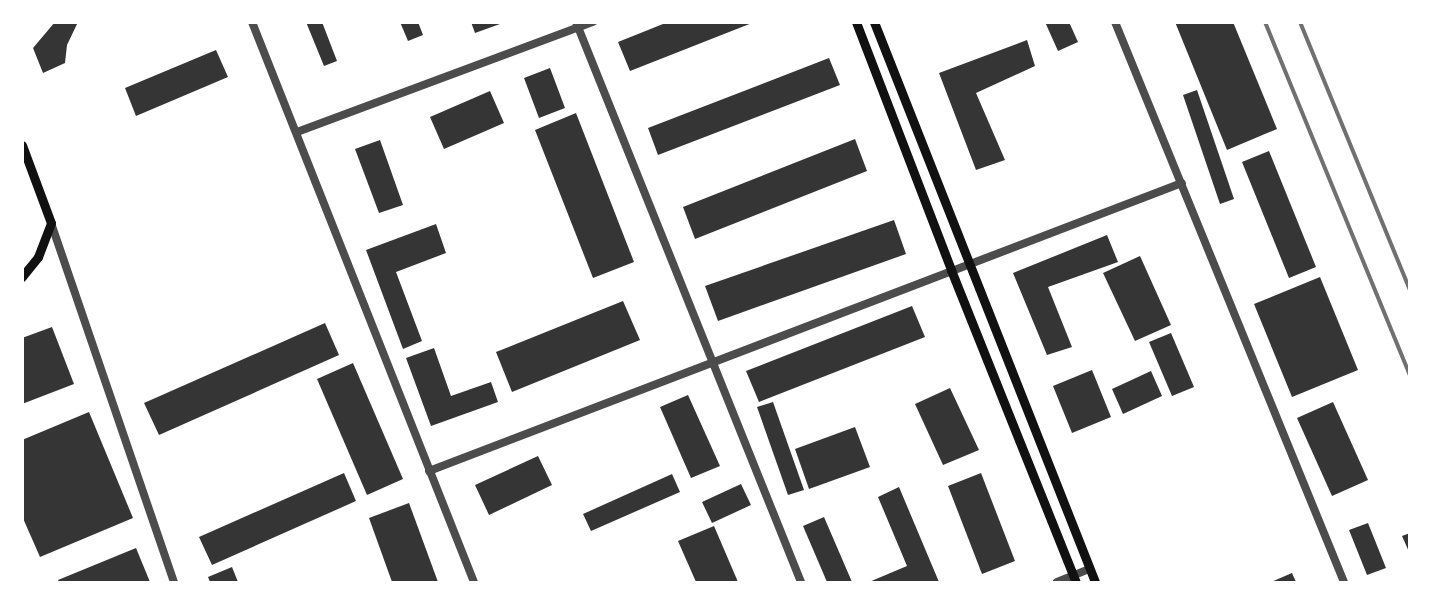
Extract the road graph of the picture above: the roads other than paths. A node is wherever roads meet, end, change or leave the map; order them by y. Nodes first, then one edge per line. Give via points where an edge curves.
1 (252, 22) edge
2 (593, 22) edge
3 (856, 22) edge
4 (874, 22) edge
5 (1115, 22) edge
6 (577, 26) edge
7 (297, 132) junction
8 (22, 145) edge
9 (1182, 183) junction
10 (51, 223) junction
11 (967, 264) junction
12 (951, 270) junction
13 (22, 277) edge
14 (713, 362) junction
15 (429, 470) junction
16 (1089, 569) junction
17 (1074, 579) edge
18 (174, 582) edge
19 (474, 582) edge
20 (801, 582) edge
21 (1057, 582) edge
22 (1094, 582) edge
23 (1344, 582) edge

1 - 7 street
2 - 6 street
3 - 12 main road
4 - 11 main road
5 - 9 street
6 - 7 street
6 - 14 street
7 - 15 street
8 - 10 main road
9 - 11 street
9 - 23 street
10 - 13 main road via 38,256
10 - 18 street
11 - 12 street
11 - 16 main road
12 - 14 street
12 - 17 main road
14 - 15 street
14 - 20 street
15 - 19 street
16 - 17 street
16 - 22 main road
17 - 21 street

